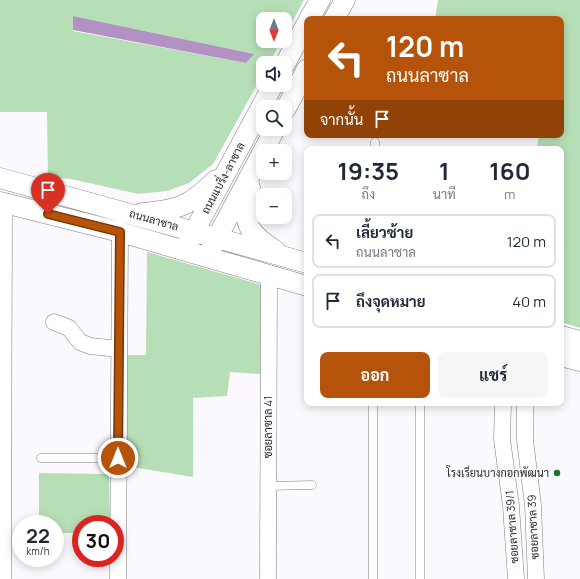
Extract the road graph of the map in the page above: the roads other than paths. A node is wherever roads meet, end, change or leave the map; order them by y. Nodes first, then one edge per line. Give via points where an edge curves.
1 (320, 0) edge
2 (345, 0) edge
3 (311, 16) edge
4 (336, 16) edge
5 (304, 29) edge
6 (289, 56) edge
7 (304, 75) edge
8 (269, 92) edge
9 (290, 100) edge
10 (236, 153) junction
11 (256, 164) edge
12 (256, 167) edge
13 (0, 178) edge
14 (2, 203) edge
15 (112, 209) junction
16 (120, 232) junction
17 (194, 232) junction
18 (216, 238) junction
19 (185, 250) junction
20 (207, 257) junction
21 (304, 262) edge
22 (269, 275) junction
23 (304, 285) edge
24 (54, 322) dead end
25 (564, 337) edge
26 (580, 341) edge
27 (119, 349) junction
28 (564, 357) edge
29 (580, 361) edge
30 (373, 406) edge
31 (420, 406) edge
32 (503, 406) edge
33 (525, 406) edge
34 (41, 458) dead end
35 (118, 458) junction
36 (312, 485) dead end
37 (268, 486) junction
38 (3, 579) edge
39 (118, 579) edge
40 (268, 579) edge
41 (373, 579) edge
42 (420, 579) edge
43 (516, 579) edge
44 (536, 579) edge

1 - 3 street
2 - 4 street
5 - 6 street
7 - 9 street
8 - 10 street, ถนนแบริ่ง-ลาซาล
10 - 15 street via 221,175 208,188 194,200 177,208 140,213
10 - 17 street, ถนนแบริ่ง-ลาซาล
11 - 18 street, ถนนแบริ่ง-ลาซาล
12 - 21 street via 246,206 246,219 250,230 280,253
13 - 15 street, ถนนลาซาล
14 - 16 street, ถนนลาซาล
14 - 38 street
15 - 17 street, ถนนลาซาล
16 - 19 street, ถนนลาซาล
16 - 27 street
17 - 18 street, ถนนลาซาล
17 - 19 street, ถนนแบริ่ง-ลาซาล
18 - 20 street, ถนนแบริ่ง-ลาซาล
18 - 21 street, ถนนลาซาล
19 - 20 street, ถนนลาซาล
20 - 22 street, ถนนลาซาล
22 - 23 street, ถนนลาซาล
22 - 37 street, ซอยลาซาล 41
24 - 27 street via 69,328 80,342 90,346
25 - 26 street
27 - 35 street
28 - 29 street
30 - 41 lane
31 - 42 lane
32 - 43 street, ซอยลาซาล 39/1 via 502,439 511,506
33 - 44 street, ซอยลาซาล 39 via 525,440 533,505
34 - 35 lane
35 - 39 street
36 - 37 lane
37 - 40 street, ซอยลาซาล 41

